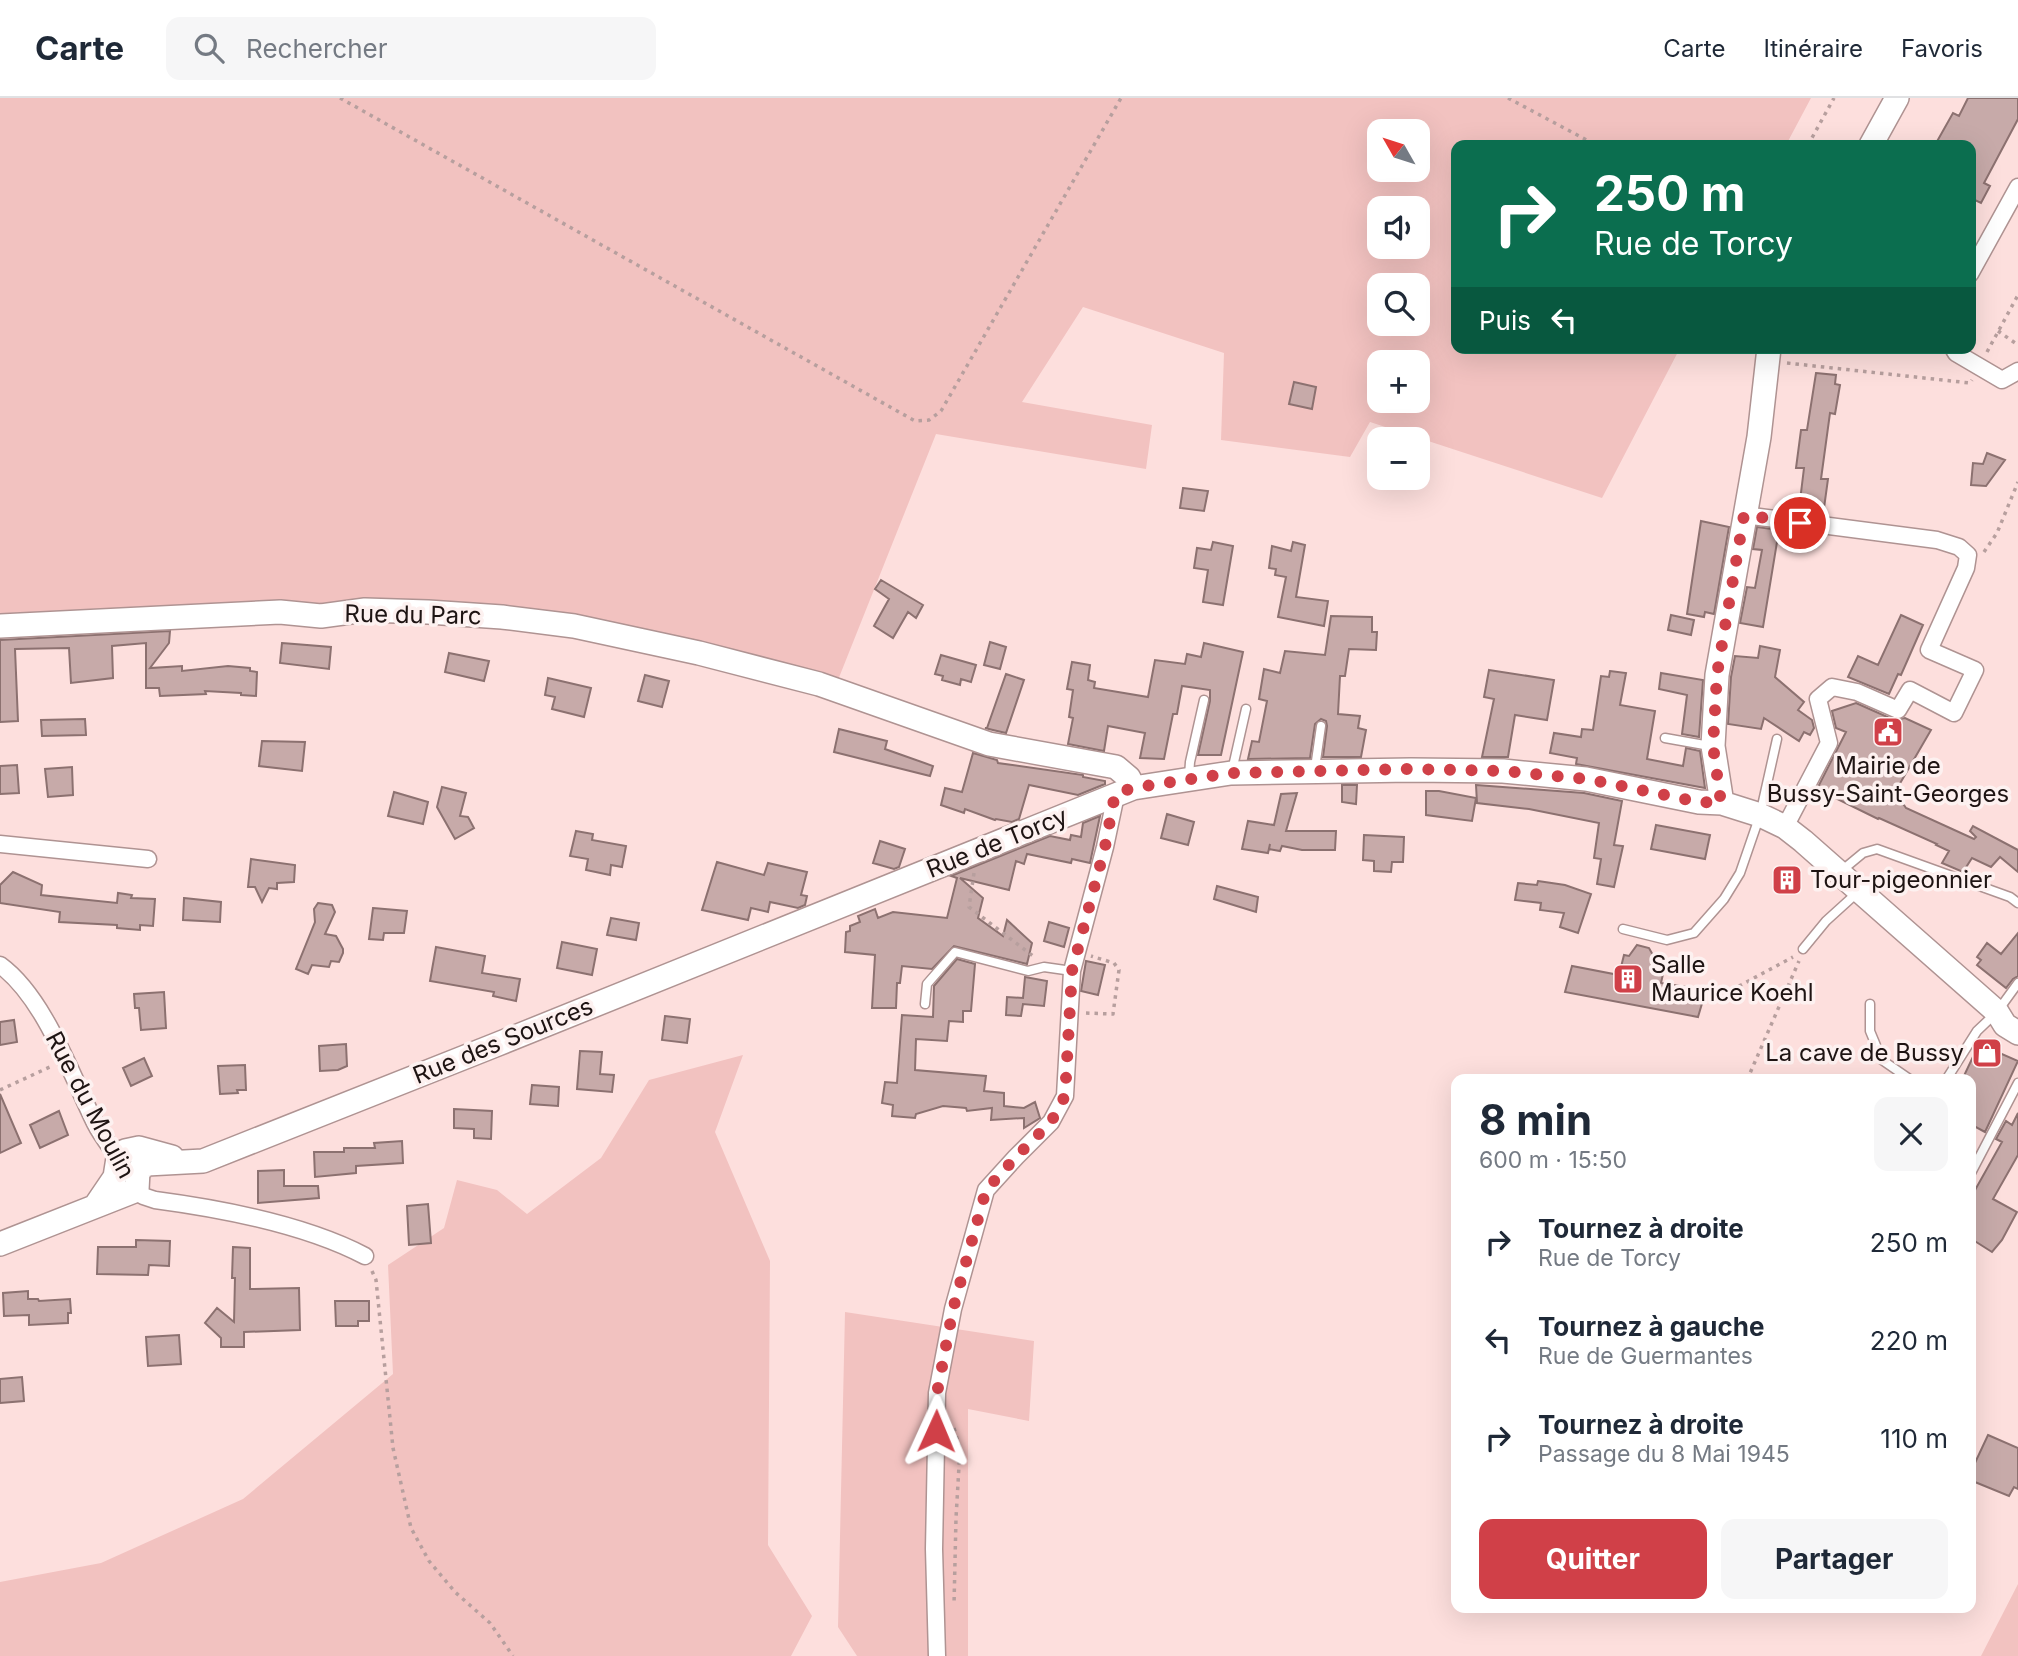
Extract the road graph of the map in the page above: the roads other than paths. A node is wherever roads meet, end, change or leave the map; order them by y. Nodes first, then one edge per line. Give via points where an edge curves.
1 (1897, 98) edge
2 (1874, 140) edge
3 (2018, 187) edge
4 (1976, 263) edge
5 (1958, 354) edge
6 (1768, 355) edge
7 (2018, 371) edge
8 (1744, 515) junction
9 (0, 626) edge
10 (1204, 700) dead end
11 (1246, 709) dead end
12 (1321, 726) dead end
13 (1665, 738) dead end
14 (1777, 739) dead end
15 (1713, 746) junction
16 (1314, 771) junction
17 (1231, 773) junction
18 (1189, 779) junction
19 (1124, 791) junction
20 (1721, 803) junction
21 (1760, 815) junction
22 (1785, 827) junction
23 (0, 844) edge
24 (148, 859) dead end
25 (1840, 872) junction
26 (1860, 890) junction
27 (2018, 903) edge
28 (818, 915) joint
29 (1623, 929) dead end
30 (1803, 949) road end
31 (0, 965) edge
32 (1072, 971) junction
33 (2018, 984) edge
34 (925, 1004) dead end
35 (1870, 1004) dead end
36 (1997, 1012) junction
37 (2018, 1032) edge
38 (1902, 1074) edge
39 (1950, 1074) edge
40 (2018, 1083) edge
41 (118, 1158) junction
42 (186, 1161) junction
43 (1976, 1164) edge
44 (136, 1190) junction
45 (96, 1205) junction
46 (0, 1244) edge
47 (365, 1256) road end
48 (937, 1656) edge

1 - 2 street
3 - 4 street
5 - 7 street via 2003,380
6 - 8 street
8 - 15 street via 1717,674
8 - 22 street via 1937,540 1968,555 1929,650 1975,670 1954,713 1910,690 1898,710 1857,692 1832,687 1818,699 1829,743
9 - 19 street, Rue du Parc via 280,612 321,616 365,610 490,616 574,626 819,684 989,744 1116,767 1129,778
10 - 18 lane
11 - 17 lane
12 - 16 lane
13 - 15 lane
14 - 21 lane
15 - 20 street
16 - 17 street, Rue de Torcy
16 - 20 street, Rue de Torcy via 1503,771 1587,779
17 - 18 street, Rue de Torcy
18 - 19 street, Rue de Torcy
19 - 28 street, Rue de Torcy
19 - 32 street
20 - 21 street, Rue de Torcy
21 - 22 street, Rue de Torcy
21 - 29 lane via 1737,880 1694,933 1667,940
22 - 25 street, Rue de Torcy
23 - 24 street
25 - 26 street, Rue de Torcy
25 - 27 lane via 1863,853 1877,849
26 - 30 lane
26 - 36 street, Rue de Torcy
28 - 42 street, Rue des Sources via 203,1161
31 - 41 street, Rue du Moulin via 24,986 40,1012 97,1127
32 - 34 lane via 1044,967 1028,971 955,951 927,984
32 - 48 street via 1065,1096 1051,1122 986,1190 953,1309 937,1393
33 - 36 lane
35 - 38 lane via 1870,1031 1882,1060
36 - 37 street, Rue de Torcy via 2005,1025
36 - 39 lane via 1978,1031
40 - 43 lane
41 - 42 street, Rue des Sources via 139,1148
41 - 44 street, Rue du Moulin
41 - 45 street via 115,1177
42 - 44 street, Rue des Sources via 147,1164 138,1171
44 - 45 street
44 - 47 street, Rue du Moulin via 155,1200 257,1217 346,1245
45 - 46 street

